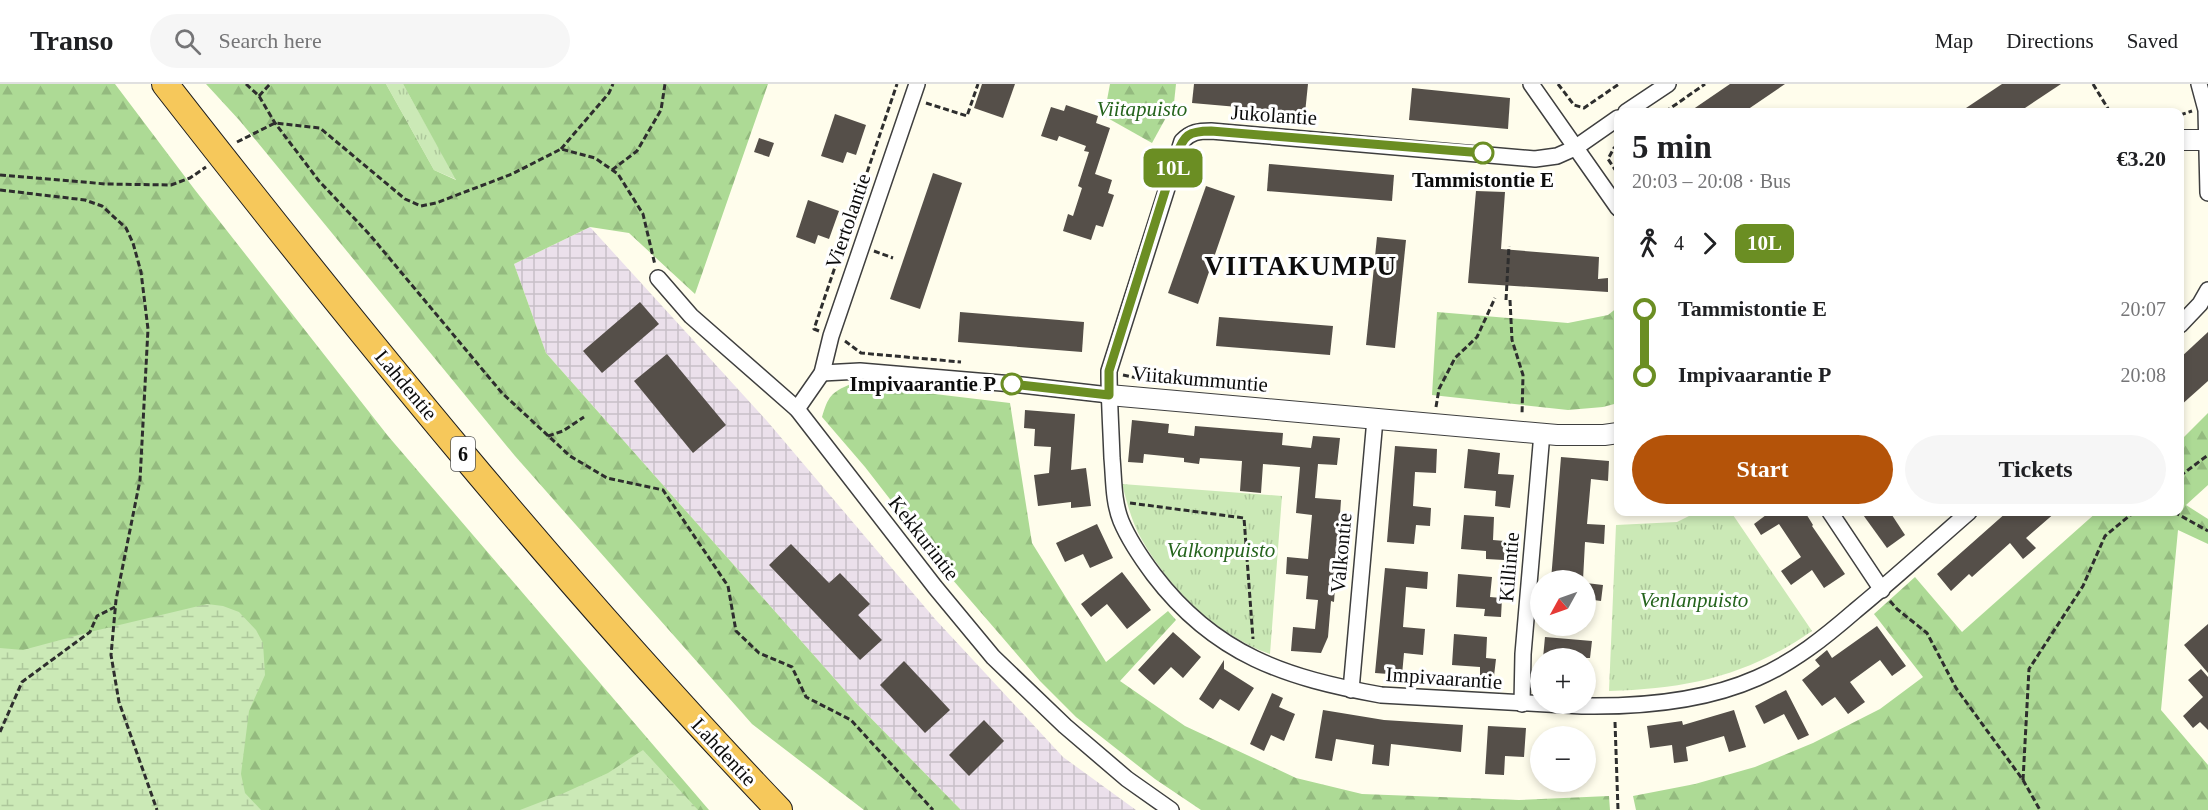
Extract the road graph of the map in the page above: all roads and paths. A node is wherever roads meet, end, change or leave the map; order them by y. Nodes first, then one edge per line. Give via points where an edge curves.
1 (165, 84) edge
2 (246, 84) edge
3 (270, 84) edge
4 (613, 84) edge
5 (664, 84) edge
6 (897, 84) edge
7 (917, 84) edge
8 (978, 84) edge
9 (1531, 84) edge
10 (1558, 84) edge
11 (1619, 84) edge
12 (1668, 84) edge
13 (1706, 84) edge
14 (2093, 84) edge
15 (2199, 84) edge
16 (259, 96) junction
17 (924, 103) dead end
18 (1632, 108) edge
19 (1671, 108) edge
20 (2108, 108) edge
21 (2188, 112) dead end
22 (2184, 114) edge
23 (1614, 121) edge
24 (275, 123) junction
25 (2184, 140) edge
26 (2207, 140) edge
27 (235, 142) dead end
28 (1575, 148) junction
29 (1614, 148) edge
30 (561, 149) junction
31 (206, 167) dead end
32 (1614, 168) edge
33 (612, 170) junction
34 (0, 175) edge
35 (0, 190) edge
36 (2208, 193) edge
37 (1614, 202) edge
38 (1509, 246) dead end
39 (873, 251) dead end
40 (892, 258) dead end
41 (658, 278) joint
42 (2208, 290) edge
43 (1495, 298) dead end
44 (2184, 321) edge
45 (822, 332) dead end
46 (843, 340) dead end
47 (969, 363) dead end
48 (822, 373) junction
49 (1109, 395) junction
50 (1436, 407) dead end
51 (797, 409) junction
52 (1522, 415) dead end
53 (584, 417) dead end
54 (1375, 419) junction
55 (1542, 433) junction
56 (1614, 433) edge
57 (548, 436) junction
58 (2208, 455) edge
59 (2184, 473) edge
60 (1115, 498) junction
61 (1833, 516) edge
62 (1965, 516) edge
63 (2129, 516) edge
64 (2181, 516) edge
65 (2208, 531) edge
66 (1882, 590) junction
67 (115, 607) junction
68 (1255, 660) junction
69 (1351, 690) junction
70 (1522, 704) junction
71 (1615, 707) junction
72 (0, 732) edge
73 (2023, 780) junction
74 (157, 810) edge
75 (779, 810) edge
76 (933, 810) edge
77 (1171, 810) edge
78 (1618, 810) edge
79 (2040, 810) edge

1 - 75 highway, Lahdentie / 6 via 375,349 492,489 624,642
2 - 16 path
3 - 16 path
4 - 30 path
5 - 33 path via 661,110 637,151
6 - 45 path via 814,329
7 - 48 street, Viertolantie via 831,336
8 - 17 path via 967,116
9 - 28 street
10 - 11 path via 1574,105 1584,108
12 - 18 street
13 - 19 path
14 - 20 path
15 - 26 street via 2206,110
16 - 24 path
21 - 22 path
23 - 28 street, Jukolantie
24 - 27 path
24 - 30 path via 320,128 405,199 421,206 512,174
24 - 57 path via 319,180 502,393
25 - 26 street
26 - 36 street
28 - 37 street
28 - 49 street, Jukolantie via 1535,159 1211,131 1190,134 1176,156 1109,371
29 - 32 path via 1608,159
30 - 33 path via 595,158
31 - 34 path via 171,185
33 - 41 path via 643,214
35 - 67 path via 85,200 102,206 126,228 141,272 148,329 140,480
38 - 52 path via 1508,300 1512,340 1524,375
39 - 40 path
41 - 51 street, Kekkurintie via 691,316
42 - 44 street
43 - 50 path via 1477,337 1455,358 1439,389
46 - 47 path via 861,353
48 - 49 street, Viitakummuntie via 860,371
48 - 51 street
49 - 54 street, Viitakummuntie
49 - 60 street, Impivaarantie
51 - 77 street, Kekkurintie via 993,657 1092,749
53 - 57 path
54 - 55 street, Viitakummuntie
54 - 69 street, Valkontie
55 - 56 street, Viitakummuntie
55 - 70 street, Killintie
57 - 76 path via 570,456 607,478 663,490 728,586 736,631 759,653 792,667 806,697 851,720
58 - 59 path
60 - 68 street, Impivaarantie via 1134,546 1164,588 1194,620
60 - 68 path via 1133,504 1244,518
61 - 66 street
62 - 66 street, Impivaarantie
63 - 73 path via 2104,536 2083,586 2029,669
64 - 65 path
66 - 71 street, Impivaarantie via 1822,639 1757,678 1672,701
66 - 73 path via 1897,609 1927,633 1956,688
67 - 72 path via 97,616 90,632 22,682
67 - 74 path via 111,655 119,702
68 - 69 street, Impivaarantie
69 - 70 street, Impivaarantie
70 - 71 street, Impivaarantie
71 - 78 path
73 - 79 path

